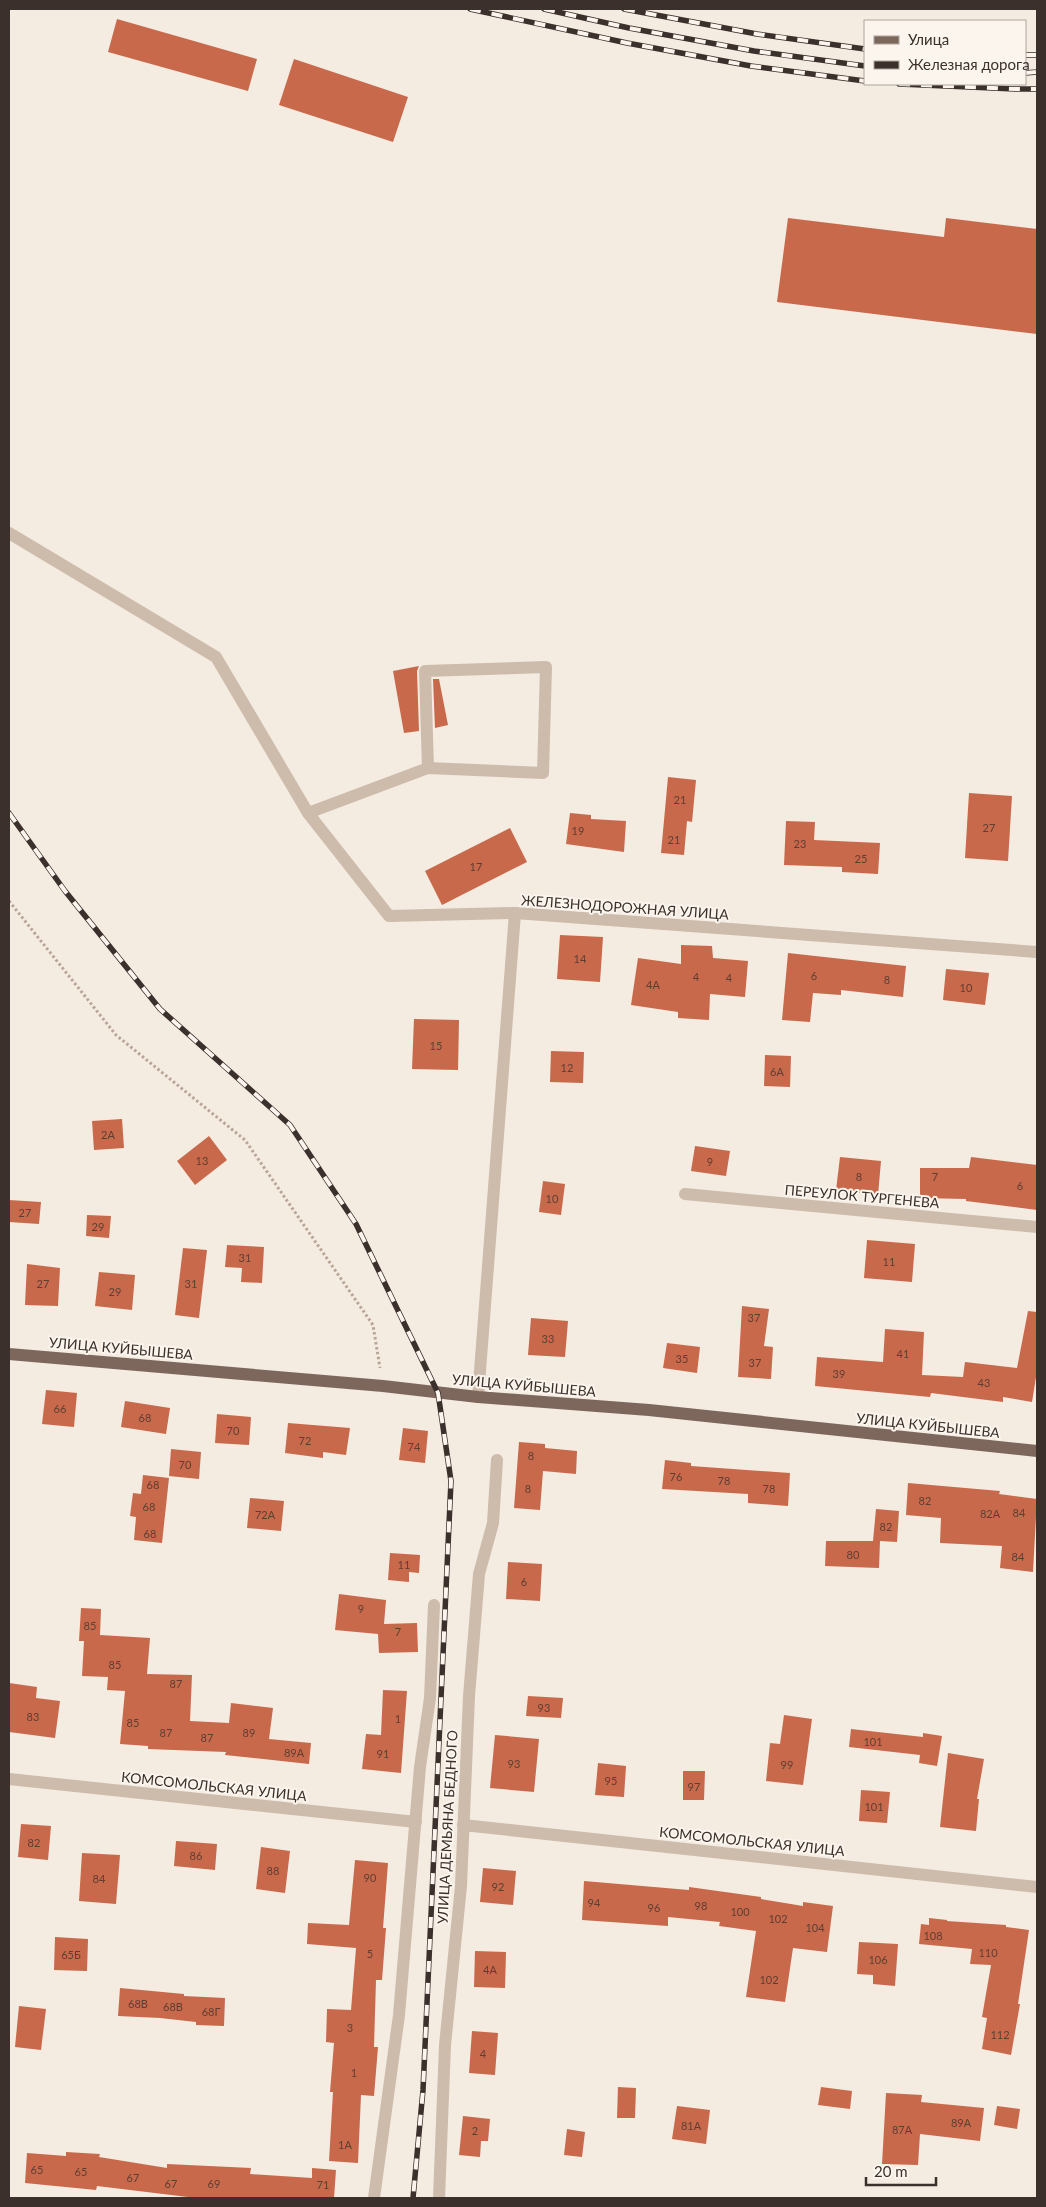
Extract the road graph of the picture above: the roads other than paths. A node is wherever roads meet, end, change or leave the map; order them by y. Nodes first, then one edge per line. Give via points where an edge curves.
1 (9, 533) edge
2 (428, 768) junction
3 (308, 813) junction
4 (515, 913) junction
5 (1037, 952) edge
6 (685, 1194) dead end
7 (1037, 1227) edge
8 (9, 1354) edge
9 (478, 1397) junction
10 (1037, 1451) edge
11 (497, 1460) dead end
12 (434, 1605) dead end
13 (9, 1779) edge
14 (416, 1822) junction
15 (464, 1825) junction
16 (1037, 1887) edge
17 (374, 2198) edge
18 (439, 2198) edge

1 - 3 street via 216,657
2 - 2 street via 425,671 546,667 543,773
2 - 3 street
3 - 4 street via 389,916
4 - 5 street, ЖЕЛЕЗНОДОРОЖНАЯ УЛИЦА
4 - 9 street, ЖЕЛЕЗНОДОРОЖНАЯ УЛИЦА
6 - 7 street, ПЕРЕУЛОК ТУРГЕНЕВА
8 - 9 main road, УЛИЦА КУЙБЫШЕВА
9 - 10 main road, УЛИЦА КУЙБЫШЕВА via 649,1410
11 - 15 street, УЛИЦА ДЕМЬЯНА БЕДНОГО via 494,1523 479,1574 469,1696
12 - 14 street via 430,1698
13 - 14 street, КОМСОМОЛЬСКАЯ УЛИЦА
14 - 17 street via 398,2015
15 - 16 street, КОМСОМОЛЬСКАЯ УЛИЦА
15 - 18 street, УЛИЦА ДЕМЬЯНА БЕДНОГО via 445,2045

